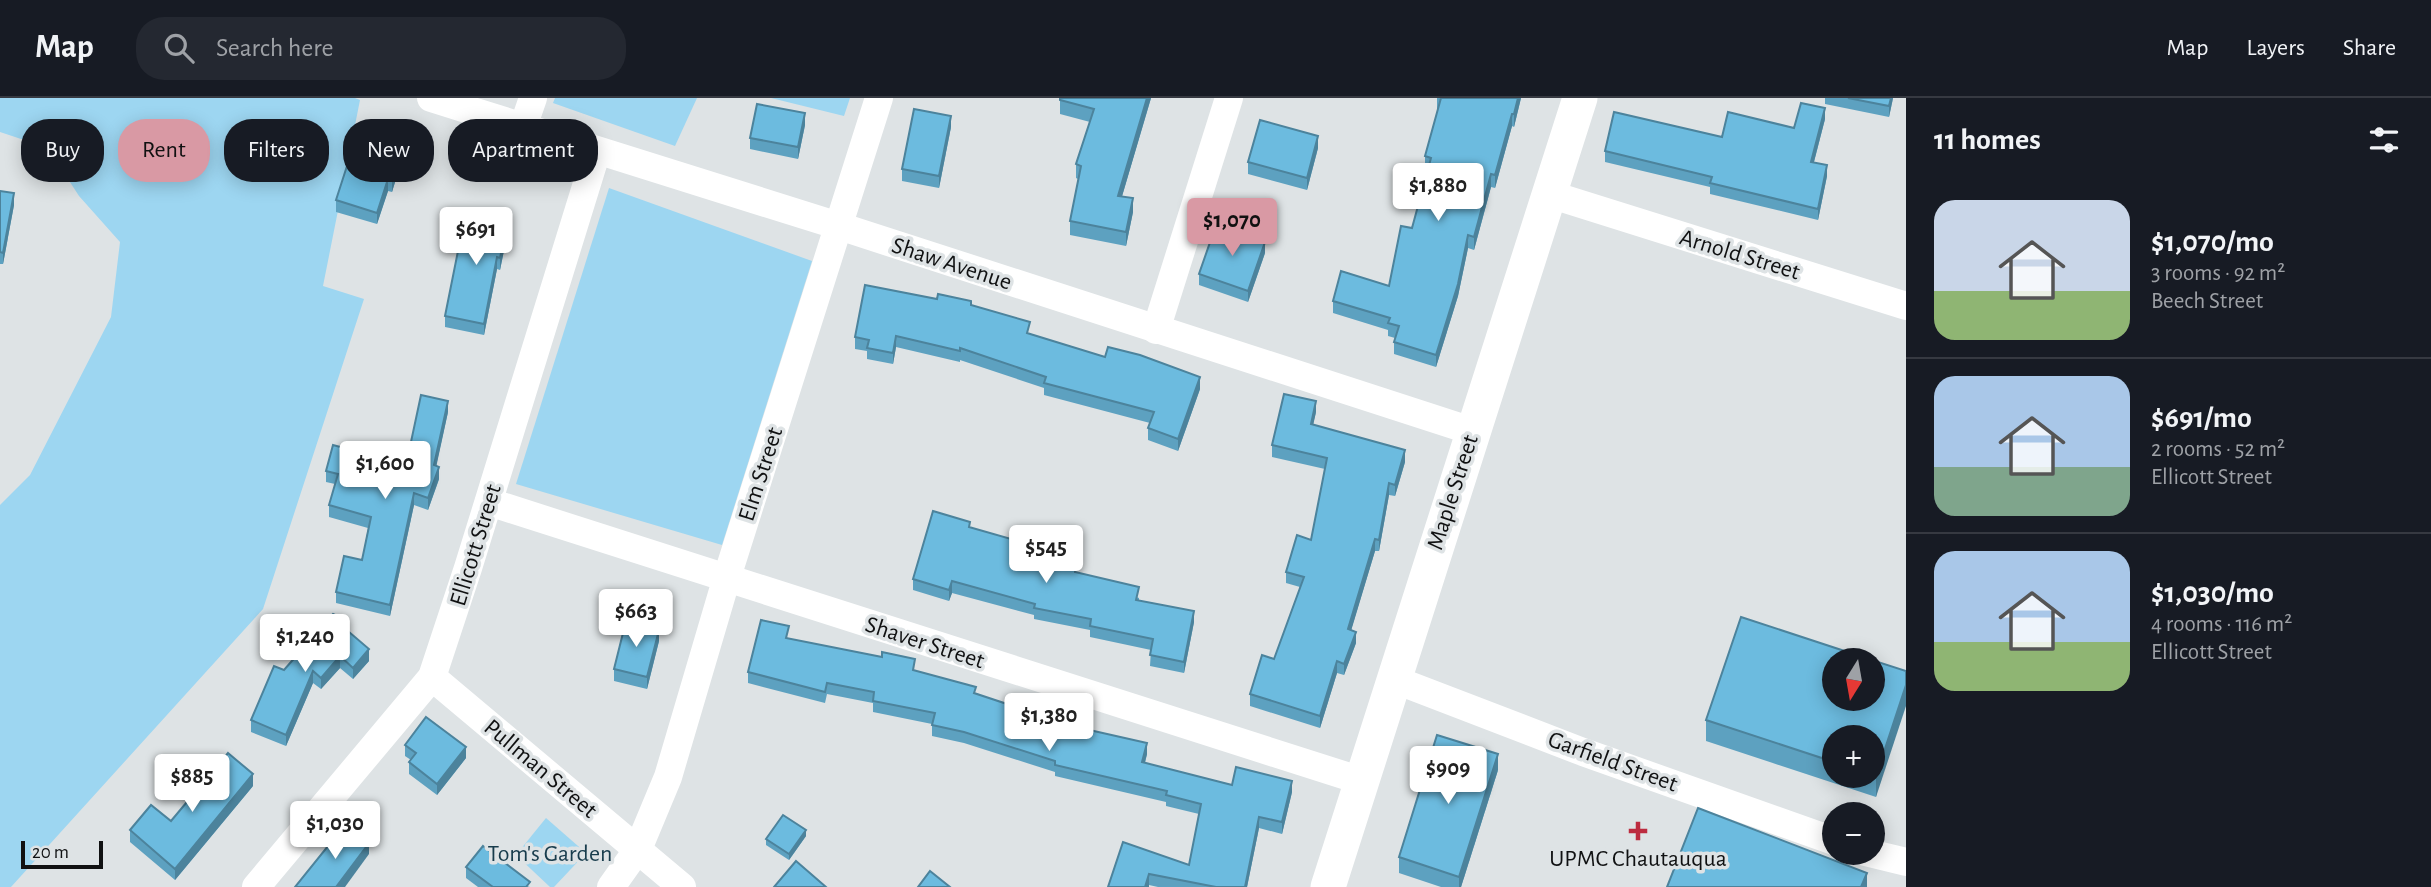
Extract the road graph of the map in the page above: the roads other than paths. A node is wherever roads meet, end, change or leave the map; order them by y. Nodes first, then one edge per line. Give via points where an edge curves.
1 (432, 98) edge
2 (533, 98) edge
3 (879, 98) edge
4 (1229, 98) edge
5 (1580, 98) edge
6 (498, 119) edge
7 (526, 119) edge
8 (598, 151) edge
9 (587, 182) edge
10 (1561, 198) junction
11 (839, 226) junction
12 (1905, 300) edge
13 (1156, 330) junction
14 (1472, 431) junction
15 (489, 502) junction
16 (727, 577) junction
17 (432, 677) junction
18 (1393, 679) junction
19 (1362, 781) junction
20 (1822, 837) edge
21 (638, 849) junction
22 (1885, 857) edge
23 (1906, 862) edge
24 (256, 887) edge
25 (611, 887) edge
26 (682, 887) edge
27 (1328, 887) edge

1 - 6 street, Shaw Avenue
2 - 7 street
3 - 11 street, Elm Street
4 - 13 street
5 - 10 street, Maple Street
8 - 11 street, Shaw Avenue
9 - 15 street, Ellicott Street
10 - 12 street, Arnold Street
10 - 14 street, Maple Street
11 - 13 street, Shaw Avenue
11 - 16 street, Elm Street
13 - 14 street, Shaw Avenue
14 - 18 street, Maple Street
15 - 16 street, Shaver Street
15 - 17 street, Ellicott Street
16 - 19 street, Shaver Street
16 - 21 street, Elm Street via 668,777
17 - 21 street, Pullman Street
17 - 24 street, Ellicott Street
18 - 19 street, Maple Street
18 - 20 street, Garfield Street
19 - 27 street, Maple Street
21 - 25 street, Elm Street
21 - 26 street, Pullman Street
22 - 23 street

